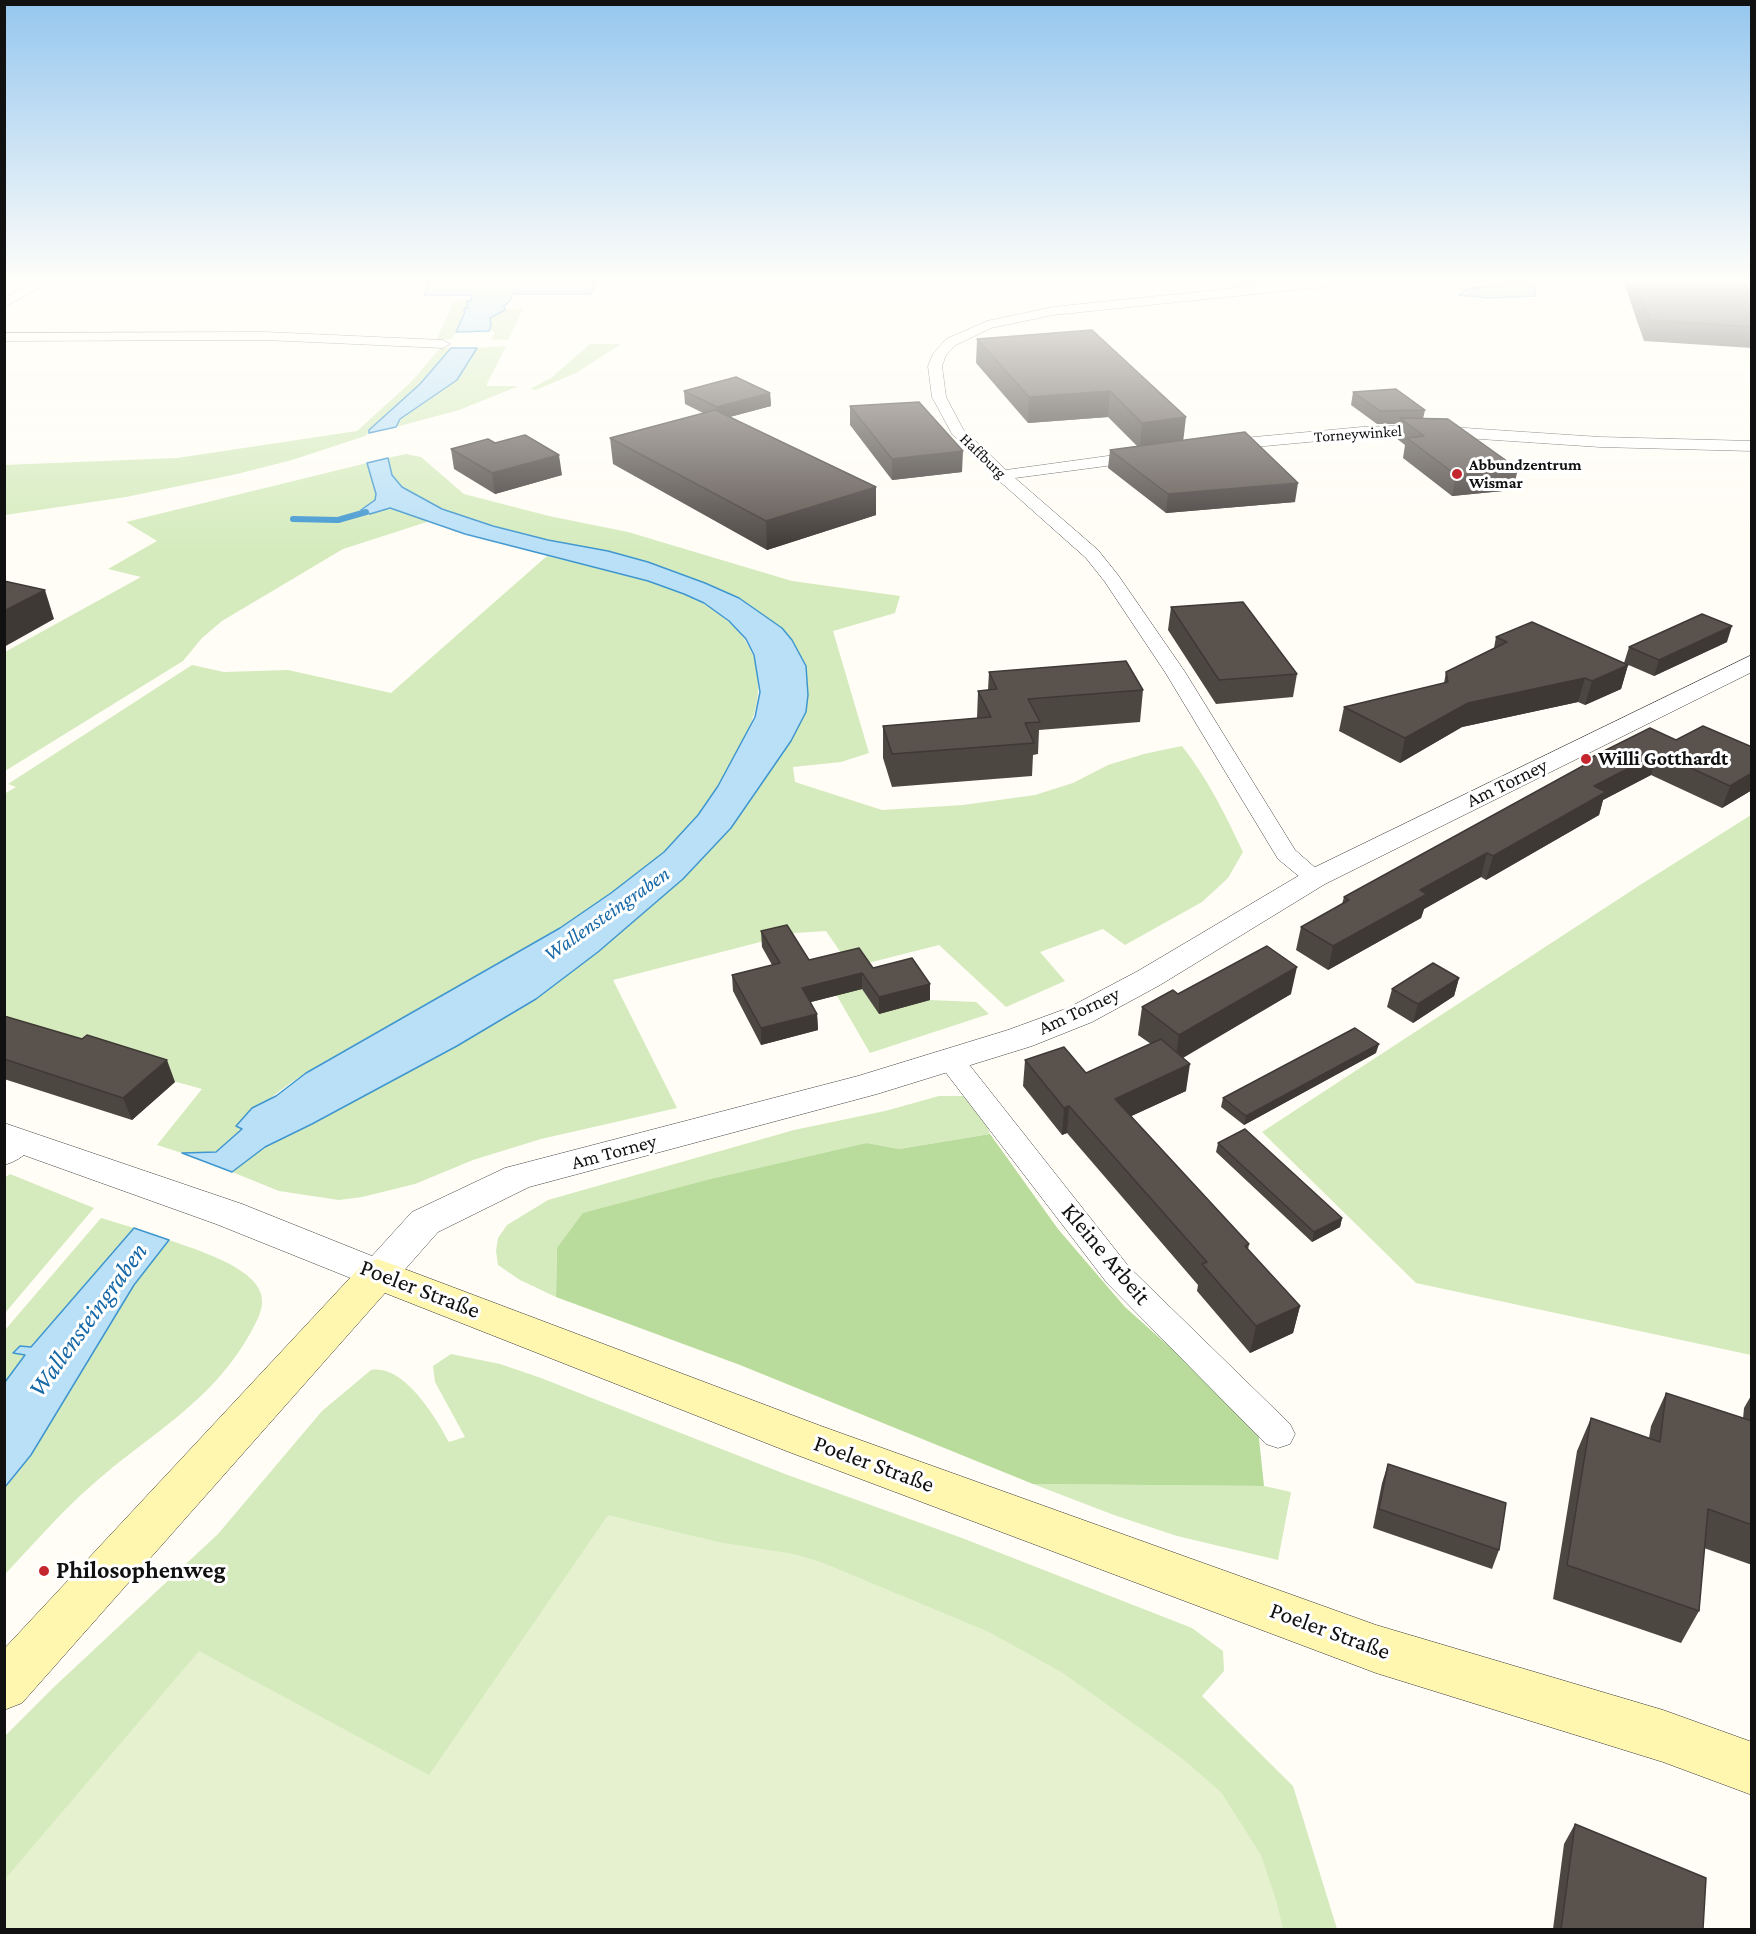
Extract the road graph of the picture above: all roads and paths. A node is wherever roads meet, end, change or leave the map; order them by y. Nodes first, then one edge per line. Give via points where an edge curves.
1 (936, 370) edge
2 (1752, 446) edge
3 (1210, 447) edge
4 (1165, 453) edge
5 (1002, 475) junction
6 (1752, 662) edge
7 (1315, 878) junction
8 (950, 1059) junction
9 (10, 1144) edge
10 (378, 1274) junction
11 (1278, 1434) dead end
12 (4, 1686) edge
13 (1752, 1769) edge

1 - 5 street, Haffburg via 939,397 957,431
2 - 3 street, Torneywinkel via 1600,442 1420,430
4 - 5 street
5 - 7 street, Haffburg via 1092,554 1112,579 1175,672 1286,854
6 - 7 street, Am Torney
7 - 8 street, Am Torney via 1080,1015
8 - 10 street, Am Torney via 518,1177 425,1222
8 - 11 street, Kleine Arbeit via 1118,1275
9 - 10 street, Poeler Straße via 148,1185
10 - 12 main road
10 - 13 main road, Poeler Straße via 805,1439 1376,1649 1663,1736

